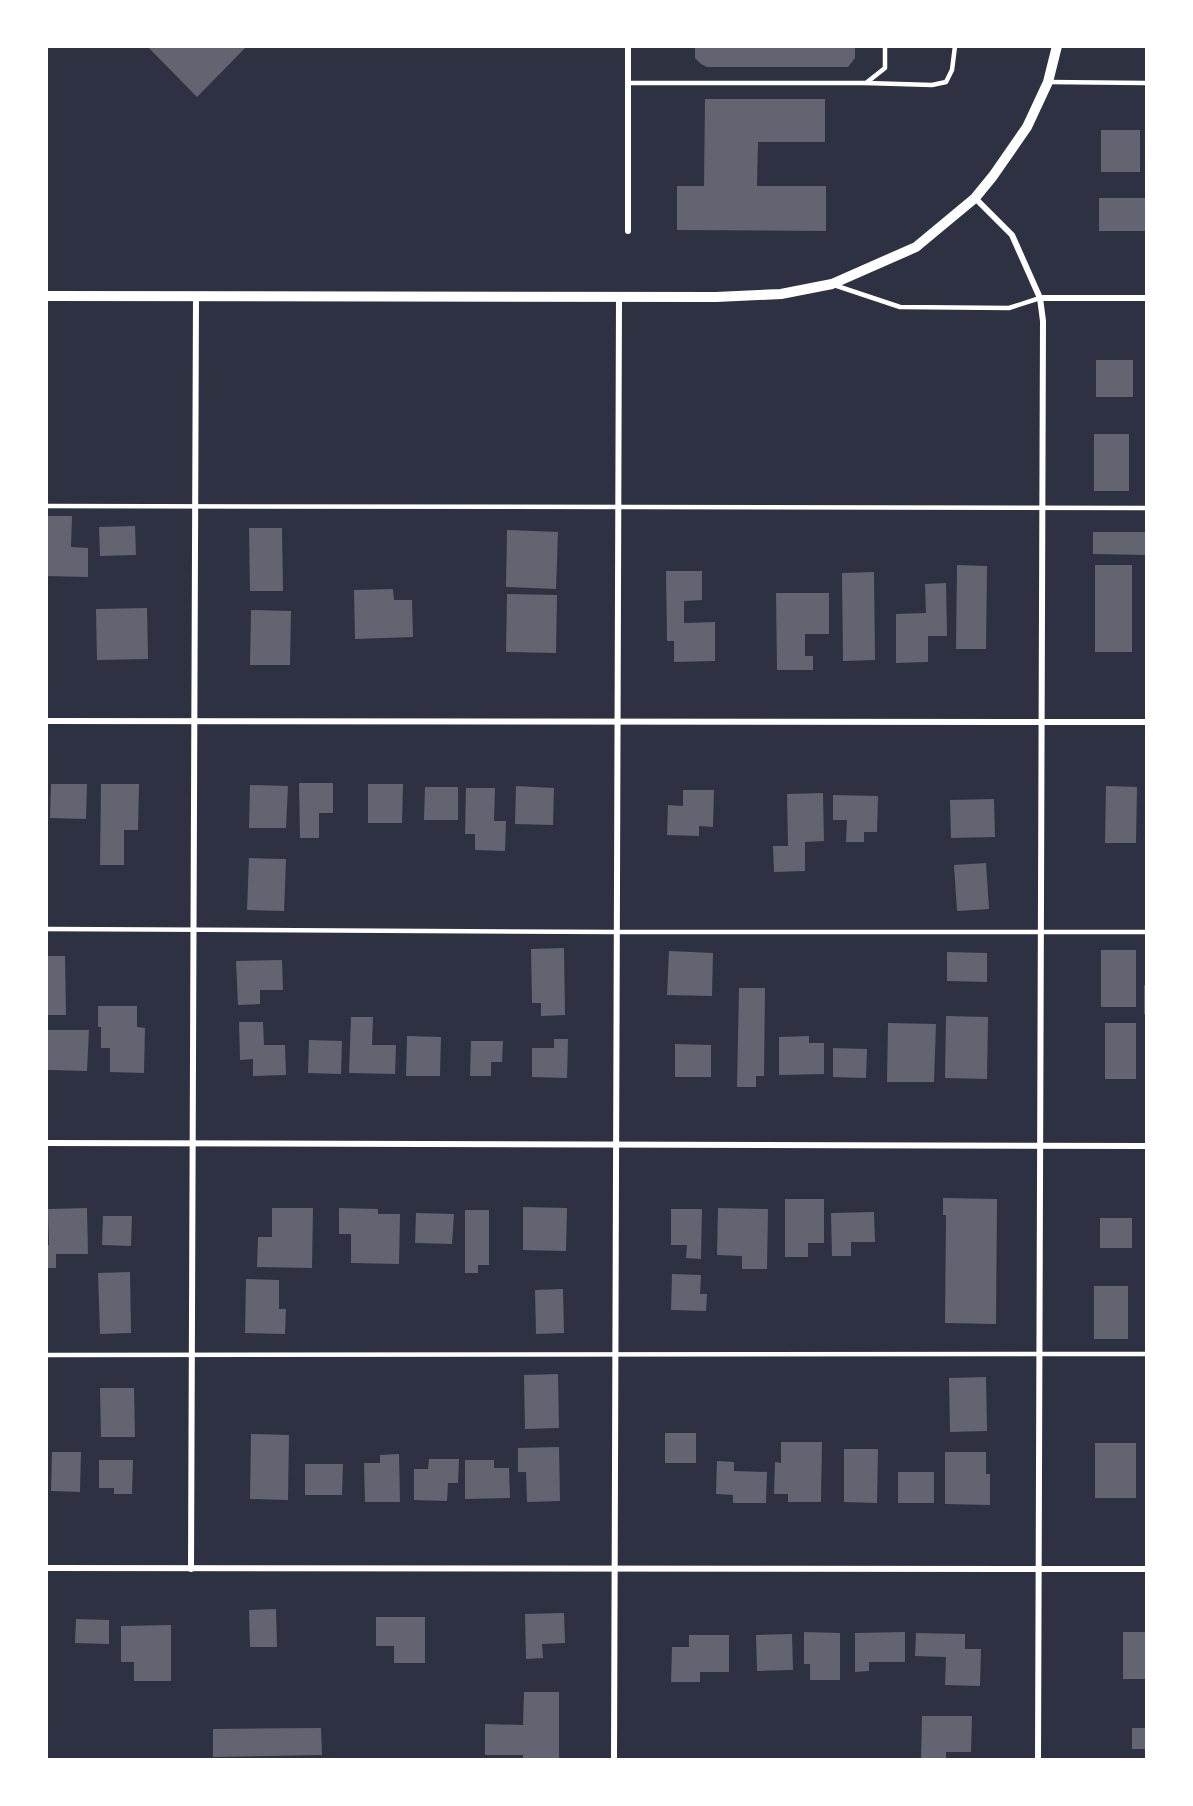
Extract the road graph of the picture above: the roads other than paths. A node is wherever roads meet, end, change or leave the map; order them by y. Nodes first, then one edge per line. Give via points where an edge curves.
1 (628, 46) edge
2 (885, 46) edge
3 (955, 46) edge
4 (1057, 46) edge
5 (1048, 82) junction
6 (628, 83) junction
7 (866, 83) junction
8 (1146, 83) edge
9 (975, 198) junction
10 (628, 231) dead end
11 (832, 284) junction
12 (46, 296) edge
13 (196, 296) junction
14 (619, 297) junction
15 (1040, 298) junction
16 (1146, 298) edge
17 (46, 506) edge
18 (195, 507) junction
19 (619, 508) junction
20 (1042, 508) junction
21 (1146, 508) edge
22 (46, 721) edge
23 (194, 721) junction
24 (1041, 721) junction
25 (618, 722) junction
26 (1146, 722) edge
27 (46, 929) edge
28 (194, 929) junction
29 (617, 932) junction
30 (1146, 932) edge
31 (1040, 933) junction
32 (194, 1142) junction
33 (46, 1143) edge
34 (616, 1145) junction
35 (1040, 1146) junction
36 (1146, 1146) edge
37 (1040, 1353) junction
38 (615, 1354) junction
39 (1146, 1354) edge
40 (46, 1355) edge
41 (192, 1355) junction
42 (46, 1569) edge
43 (191, 1569) junction
44 (615, 1569) junction
45 (1039, 1569) junction
46 (1146, 1569) edge
47 (614, 1760) edge
48 (1038, 1760) edge

1 - 6 street
2 - 7 lane via 885,68
3 - 7 lane via 946,82
4 - 5 street
5 - 8 lane
5 - 9 street via 1028,127
6 - 7 lane
6 - 10 street
9 - 11 street via 916,247
9 - 15 street via 1012,235
11 - 14 street via 781,294
11 - 15 lane via 900,307 1009,308
12 - 13 street
13 - 14 street
13 - 18 street
14 - 19 street
15 - 16 street
15 - 20 street
17 - 18 lane
18 - 19 lane
18 - 23 street
19 - 20 lane
19 - 25 street
20 - 21 lane
20 - 24 street
22 - 23 street
23 - 25 street
23 - 28 street
24 - 25 street
24 - 26 street
24 - 31 street
25 - 29 street
27 - 28 lane
28 - 29 lane
28 - 32 street
29 - 31 lane
29 - 34 street
30 - 31 lane
31 - 35 street
32 - 33 street
32 - 34 street
32 - 41 street
34 - 35 street
34 - 38 street
35 - 36 street
35 - 37 street
37 - 38 lane
37 - 39 lane
37 - 45 street
38 - 41 lane
38 - 44 street
40 - 41 lane
41 - 43 street
42 - 43 street
43 - 44 street
44 - 45 street
44 - 47 street
45 - 46 street
45 - 48 street

